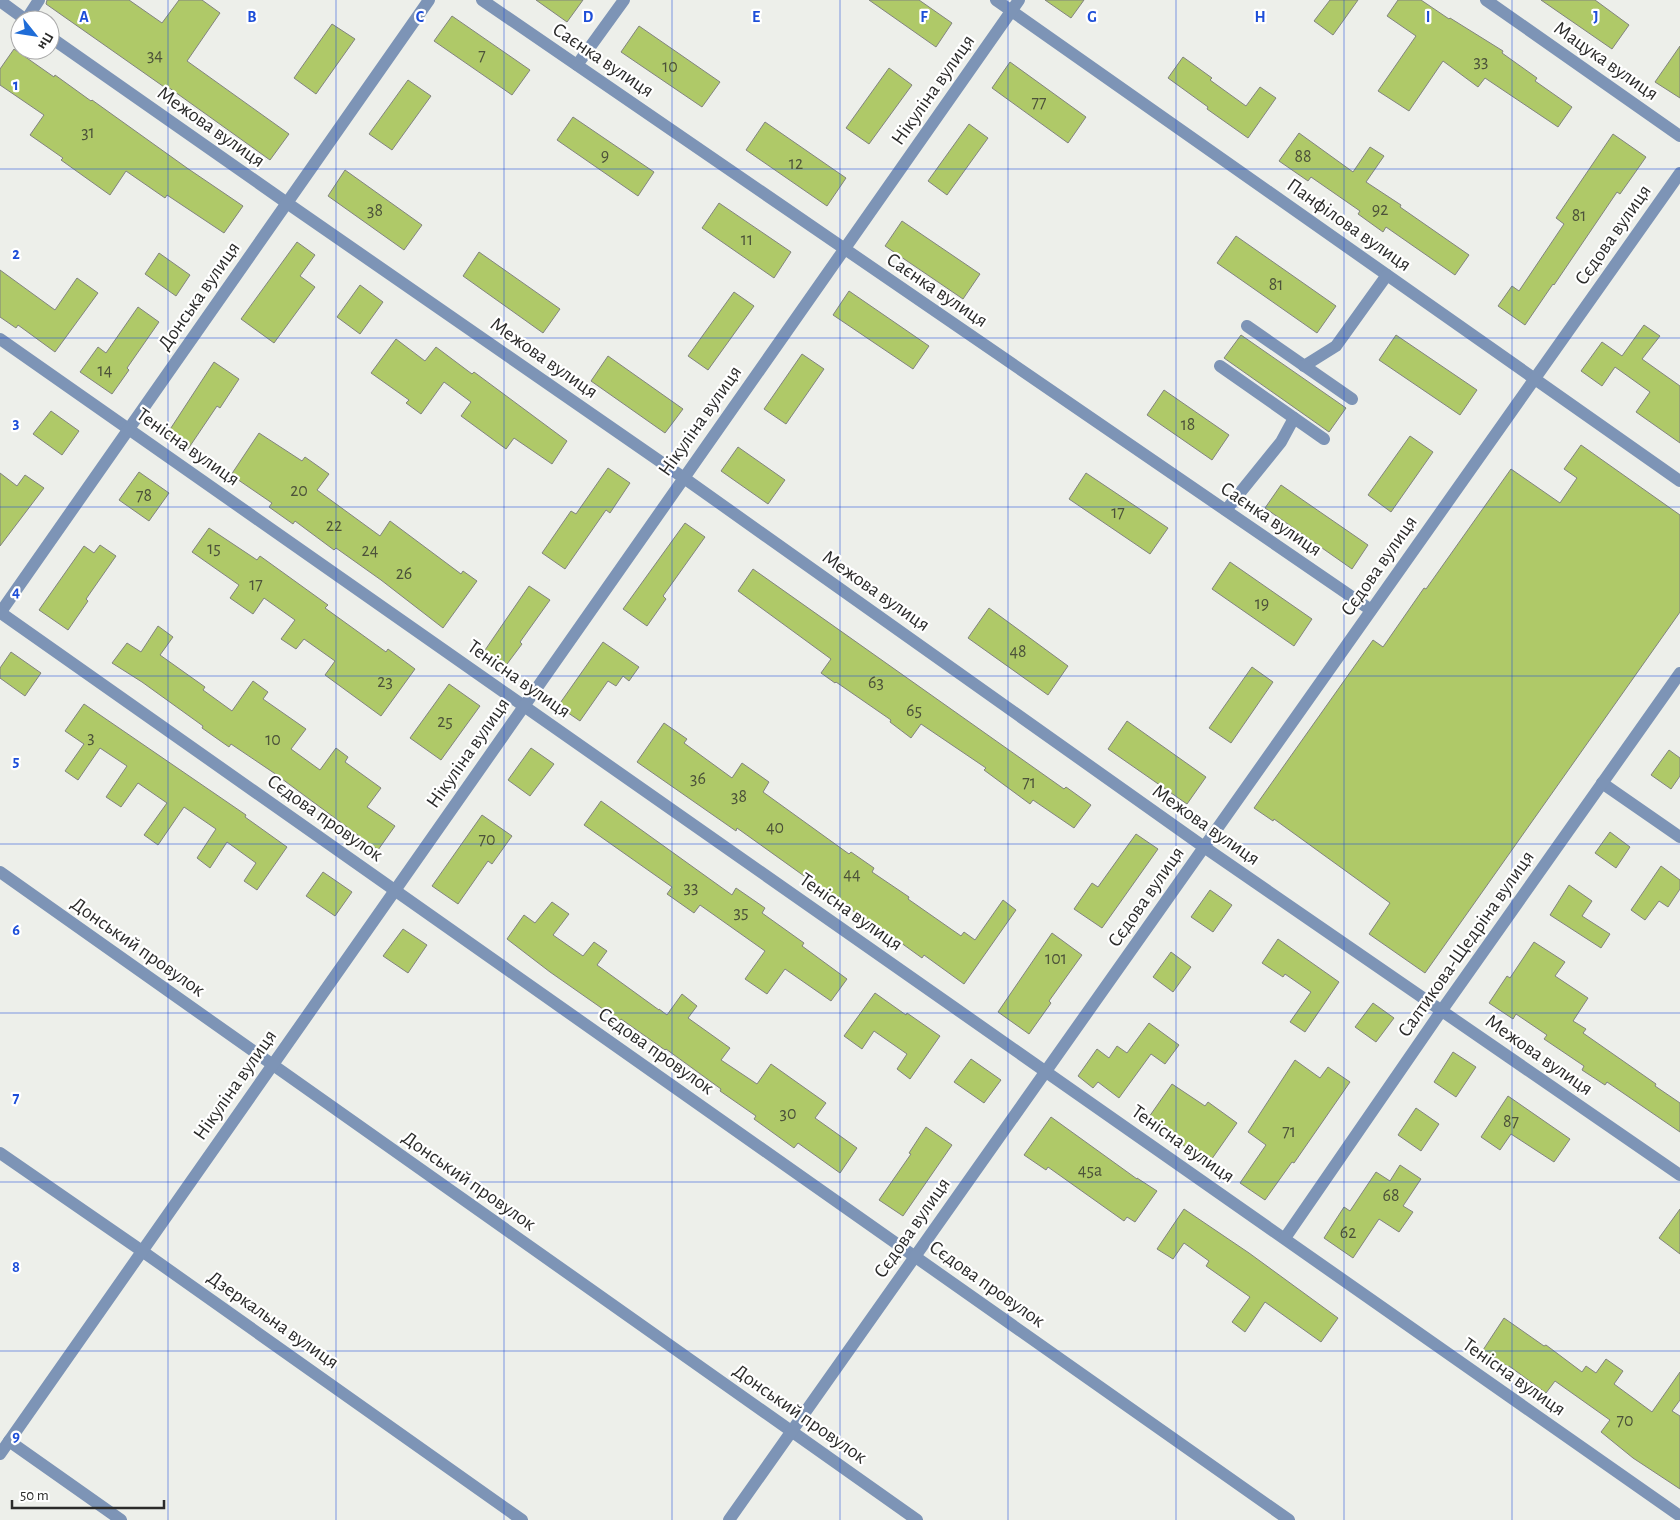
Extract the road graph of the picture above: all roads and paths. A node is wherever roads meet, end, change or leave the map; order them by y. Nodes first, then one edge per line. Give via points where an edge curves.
1 (429, 0) edge
2 (482, 0) edge
3 (624, 0) edge
4 (996, 0) edge
5 (1486, 0) edge
6 (0, 2) edge
7 (1015, 5) edge
8 (12, 10) edge
9 (60, 44) edge
10 (577, 65) junction
11 (1680, 136) edge
12 (1680, 173) edge
13 (286, 203) junction
14 (844, 249) junction
15 (1387, 275) junction
16 (1247, 326) dead end
17 (0, 339) edge
18 (1220, 366) dead end
19 (1304, 366) junction
20 (1534, 379) junction
21 (1352, 399) dead end
22 (1294, 418) junction
23 (129, 428) junction
24 (1324, 439) dead end
25 (684, 478) junction
26 (1680, 481) edge
27 (1226, 510) junction
28 (1371, 610) junction
29 (0, 613) edge
30 (1680, 673) edge
31 (524, 706) junction
32 (1602, 783) junction
33 (1680, 837) edge
34 (1204, 847) junction
35 (0, 872) edge
36 (395, 890) junction
37 (1442, 1010) junction
38 (272, 1065) junction
39 (1046, 1071) junction
40 (0, 1152) edge
41 (1680, 1175) edge
42 (1285, 1238) junction
43 (142, 1251) junction
44 (915, 1256) junction
45 (791, 1431) junction
46 (9, 1441) junction
47 (0, 1454) edge
48 (1680, 1516) edge
49 (121, 1520) edge
50 (522, 1520) edge
51 (729, 1520) edge
52 (917, 1520) edge
53 (1289, 1520) edge

1 - 13 street, Донська вулиця
2 - 10 street, Саєнка вулиця
3 - 10 street
4 - 7 street, Панфілова вулиця
5 - 11 street, Мацука вулиця
6 - 8 street
7 - 14 street, Нікуліна вулиця
7 - 15 street, Панфілова вулиця
9 - 13 street, Межова вулиця
10 - 14 street, Саєнка вулиця
12 - 20 street, Сєдова вулиця
13 - 23 street, Донська вулиця
13 - 25 street, Межова вулиця
14 - 25 street, Нікуліна вулиця
14 - 27 street, Саєнка вулиця
15 - 19 street via 1336,346
15 - 20 street, Панфілова вулиця
16 - 19 street
17 - 23 street, Тенісна вулиця
18 - 22 street
19 - 21 street
20 - 26 street, Панфілова вулиця
20 - 28 street, Сєдова вулиця
22 - 24 street
22 - 27 street via 1281,442
23 - 29 street, Донська вулиця
23 - 31 street, Тенісна вулиця
25 - 31 street, Нікуліна вулиця
25 - 34 street, Межова вулиця
27 - 28 street, Саєнка вулиця
28 - 34 street, Сєдова вулиця
29 - 36 street, Сєдова провулок
30 - 32 street, Салтикова-Щедріна вулиця
31 - 36 street, Нікуліна вулиця
31 - 39 street, Тенісна вулиця
32 - 33 street
32 - 37 street, Салтикова-Щедріна вулиця
34 - 37 street, Межова вулиця
34 - 39 street, Сєдова вулиця
35 - 38 street, Донський провулок
36 - 38 street, Нікуліна вулиця
36 - 44 street, Сєдова провулок
37 - 41 street, Межова вулиця
37 - 42 street, Салтикова-Щедріна вулиця
38 - 43 street, Нікуліна вулиця
38 - 45 street, Донський провулок
39 - 42 street, Тенісна вулиця
39 - 44 street, Сєдова вулиця
40 - 43 street, Дзеркальна вулиця
42 - 48 street, Тенісна вулиця
43 - 46 street, Нікуліна вулиця
43 - 50 street, Дзеркальна вулиця
44 - 45 street, Сєдова вулиця
44 - 53 street, Сєдова провулок
45 - 51 street, Сєдова вулиця
45 - 52 street, Донський провулок
46 - 47 street, Нікуліна вулиця
46 - 49 street

